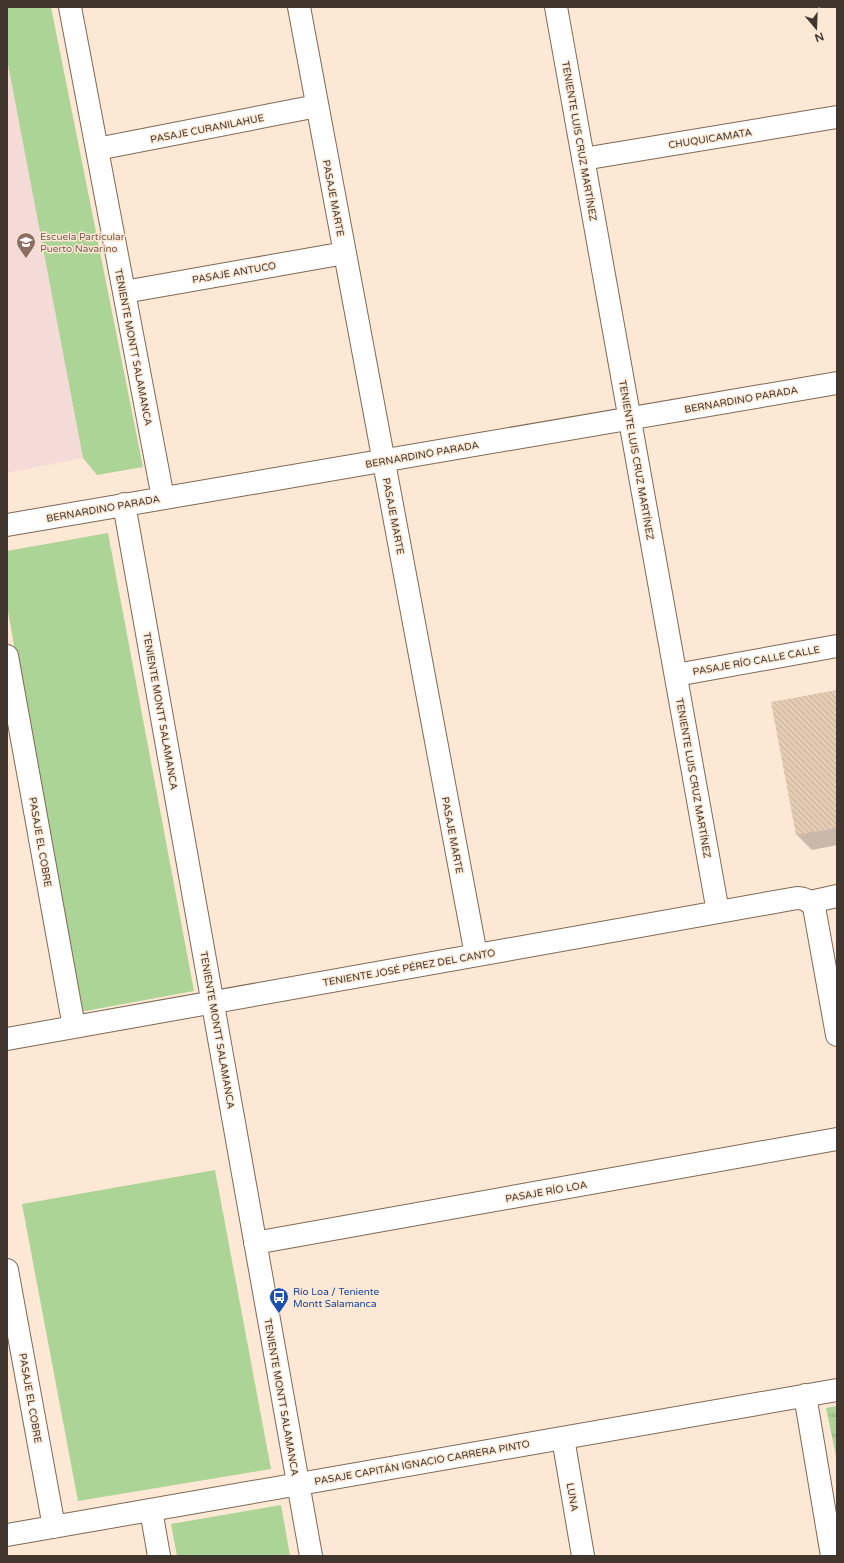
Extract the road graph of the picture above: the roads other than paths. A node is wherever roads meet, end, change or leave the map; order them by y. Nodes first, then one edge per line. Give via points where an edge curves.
1 (70, 7) edge
2 (299, 7) edge
3 (556, 7) edge
4 (317, 106) junction
5 (837, 117) edge
6 (97, 149) junction
7 (583, 159) junction
8 (345, 253) junction
9 (124, 292) junction
10 (837, 383) edge
11 (630, 418) junction
12 (383, 460) junction
13 (163, 498) junction
14 (124, 504) junction
15 (7, 524) edge
16 (837, 646) edge
17 (7, 656) edge
18 (676, 675) junction
19 (837, 896) edge
20 (810, 902) junction
21 (718, 912) junction
22 (476, 955) junction
23 (213, 1002) junction
24 (74, 1027) junction
25 (837, 1035) edge
26 (7, 1039) edge
27 (837, 1140) edge
28 (255, 1243) junction
29 (7, 1270) edge
30 (837, 1390) edge
31 (805, 1395) junction
32 (563, 1438) junction
33 (298, 1484) junction
34 (151, 1510) junction
35 (54, 1527) junction
36 (7, 1535) edge
37 (159, 1556) edge
38 (311, 1556) edge
39 (583, 1556) edge
40 (832, 1556) edge

1 - 6 street, TENIENTE MONTT SALAMANCA
2 - 4 street, PASAJE MARTE
3 - 7 street, TENIENTE LUIS CRUZ MARTÍNEZ
4 - 6 street, PASAJE CURANILAHUE
4 - 8 street, PASAJE MARTE
5 - 7 street, CHUQUICAMATA
6 - 9 street, TENIENTE MONTT SALAMANCA
7 - 11 street, TENIENTE LUIS CRUZ MARTÍNEZ
8 - 9 street, PASAJE ANTUCO
8 - 12 street, PASAJE MARTE
9 - 13 street, TENIENTE MONTT SALAMANCA
10 - 11 street, BERNARDINO PARADA
11 - 12 street, BERNARDINO PARADA
11 - 18 street, TENIENTE LUIS CRUZ MARTÍNEZ
12 - 13 street, BERNARDINO PARADA
12 - 22 street, PASAJE MARTE
13 - 14 street, BERNARDINO PARADA
14 - 15 street, BERNARDINO PARADA
14 - 23 street, TENIENTE MONTT SALAMANCA
16 - 18 street, PASAJE RÍO CALLE CALLE
17 - 24 street, PASAJE EL COBRE
18 - 21 street, TENIENTE LUIS CRUZ MARTÍNEZ
19 - 20 street
20 - 21 street, TENIENTE JOSÉ PÉREZ DEL CANTO via 804,898 797,898
20 - 25 street via 814,907
21 - 22 street, TENIENTE JOSÉ PÉREZ DEL CANTO
22 - 23 street, TENIENTE JOSÉ PÉREZ DEL CANTO
23 - 24 street, TENIENTE JOSÉ PÉREZ DEL CANTO
23 - 28 street, TENIENTE MONTT SALAMANCA
24 - 26 street, TENIENTE JOSÉ PÉREZ DEL CANTO
27 - 28 street, PASAJE RÍO LOA
28 - 33 street, TENIENTE MONTT SALAMANCA
29 - 35 street, PASAJE EL COBRE
30 - 31 street, PASAJE CAPITÁN IGNACIO CARRERA PINTO
31 - 32 street, PASAJE CAPITÁN IGNACIO CARRERA PINTO
31 - 40 street
32 - 33 street, PASAJE CAPITÁN IGNACIO CARRERA PINTO
32 - 39 street, LUNA
33 - 34 street, PASAJE CAPITÁN IGNACIO CARRERA PINTO
33 - 38 street, TENIENTE MONTT SALAMANCA
34 - 35 street, PASAJE CAPITÁN IGNACIO CARRERA PINTO
34 - 37 street
35 - 36 street, PASAJE CAPITÁN IGNACIO CARRERA PINTO

